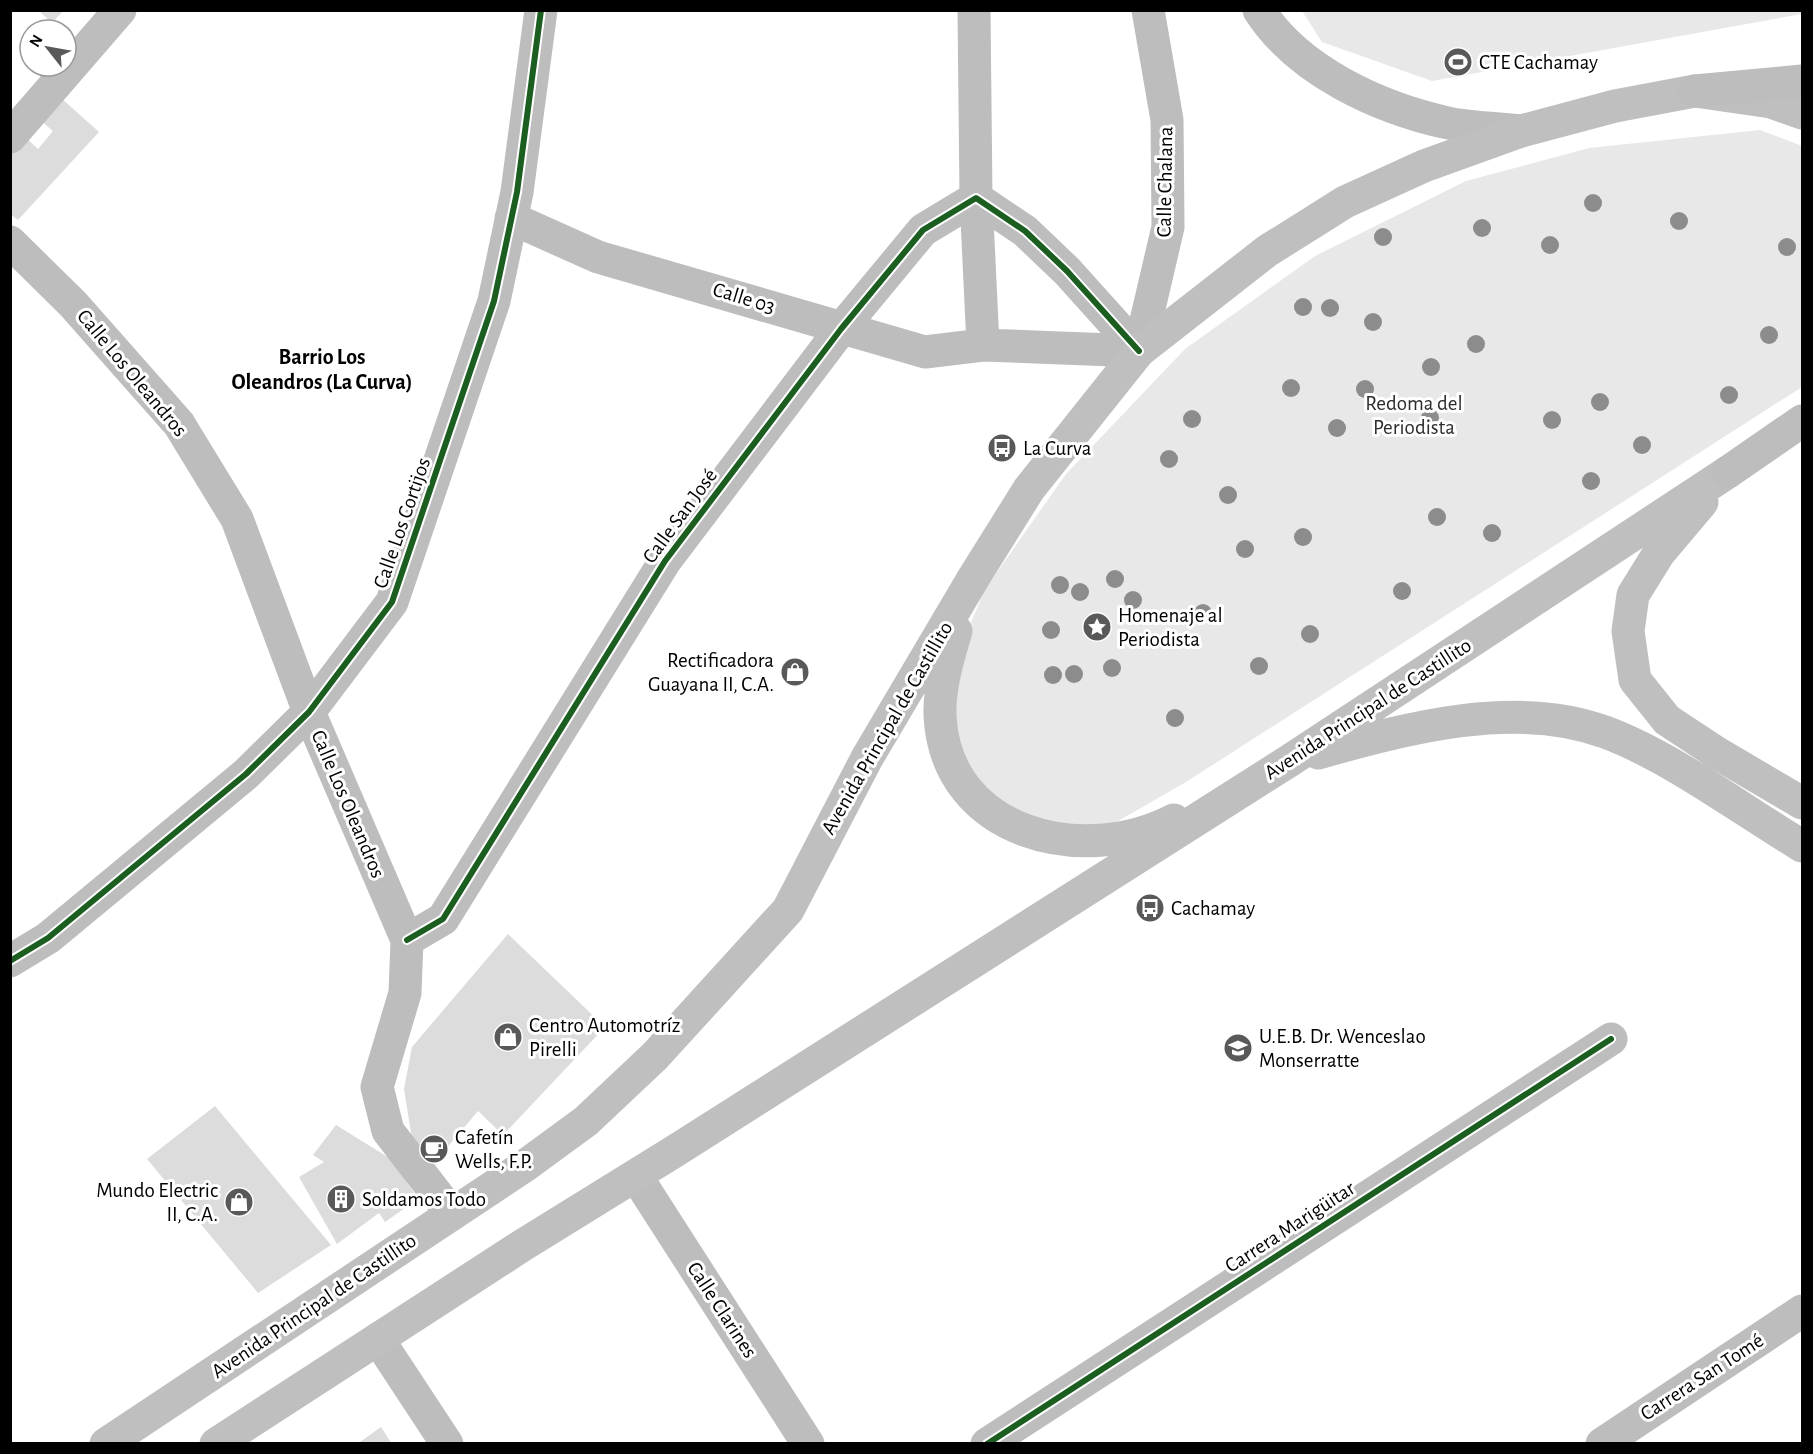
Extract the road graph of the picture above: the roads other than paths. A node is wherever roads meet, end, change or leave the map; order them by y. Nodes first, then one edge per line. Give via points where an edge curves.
1 (120, 10) edge
2 (541, 10) edge
3 (974, 10) edge
4 (1148, 10) edge
5 (1259, 10) edge
6 (1803, 81) edge
7 (1695, 91) junction
8 (1803, 113) edge
9 (1521, 131) junction
10 (10, 137) edge
11 (976, 198) junction
12 (511, 218) junction
13 (10, 242) edge
14 (841, 329) junction
15 (983, 345) junction
16 (1139, 351) junction
17 (1803, 404) edge
18 (1803, 422) edge
19 (1728, 472) junction
20 (974, 577) junction
21 (309, 712) junction
22 (1289, 761) junction
23 (1803, 803) edge
24 (1803, 846) edge
25 (407, 940) junction
26 (10, 962) edge
27 (1611, 1039) dead end
28 (636, 1176) junction
29 (452, 1214) junction
30 (1803, 1311) edge
31 (378, 1339) junction
32 (106, 1443) edge
33 (216, 1443) edge
34 (447, 1443) edge
35 (808, 1443) edge
36 (987, 1443) edge
37 (1602, 1443) edge

1 - 10 street
2 - 12 street, Calle Los Cortijos
3 - 11 street
4 - 16 street, Calle Chalana via 1167,120 1168,227
5 - 9 street via 1271,29 1320,70 1382,104 1448,123
6 - 7 street
7 - 8 main road, Avenida Principal de Castillito via 1771,102
7 - 9 main road, Avenida Principal de Castillito via 1615,106
9 - 16 main road, Avenida Principal de Castillito via 1424,166 1345,202 1267,251
11 - 14 street, Calle San José via 923,230
11 - 15 street
11 - 16 street via 1025,231
12 - 14 street, Calle 03 via 598,257
12 - 21 street, Calle Los Cortijos via 494,301 392,602
13 - 21 street, Calle Los Oleandros via 73,304 179,424 237,519
14 - 15 street, Calle 03 via 925,352
14 - 25 street, Calle San José via 665,561 443,919
15 - 16 street, Calle 03
16 - 20 main road, Avenida Principal de Castillito via 1029,489
17 - 19 main road
18 - 19 street
19 - 22 main road, Avenida Principal de Castillito
19 - 23 main road via 1659,553 1634,595 1628,631 1635,680 1667,720
20 - 22 main road via 945,664 940,716 949,756 970,796 996,818 1035,834 1080,843 1132,834 1169,823
20 - 29 main road, Avenida Principal de Castillito via 867,758 788,909 655,1056 586,1121
21 - 25 street, Calle Los Oleandros
21 - 26 street, Calle Los Cortijos via 246,774 48,938
22 - 24 main road via 1406,731 1538,717 1605,732 1669,764
22 - 28 main road, Avenida Principal de Castillito
25 - 29 street, Calle Los Oleandros via 405,993 377,1088 388,1131
27 - 36 street, Carrera Marigüitar
28 - 31 main road, Avenida Principal de Castillito
28 - 35 street, Calle Clarines
29 - 32 main road, Avenida Principal de Castillito
30 - 37 street, Carrera San Tomé
31 - 33 main road, Avenida Principal de Castillito
31 - 34 street

